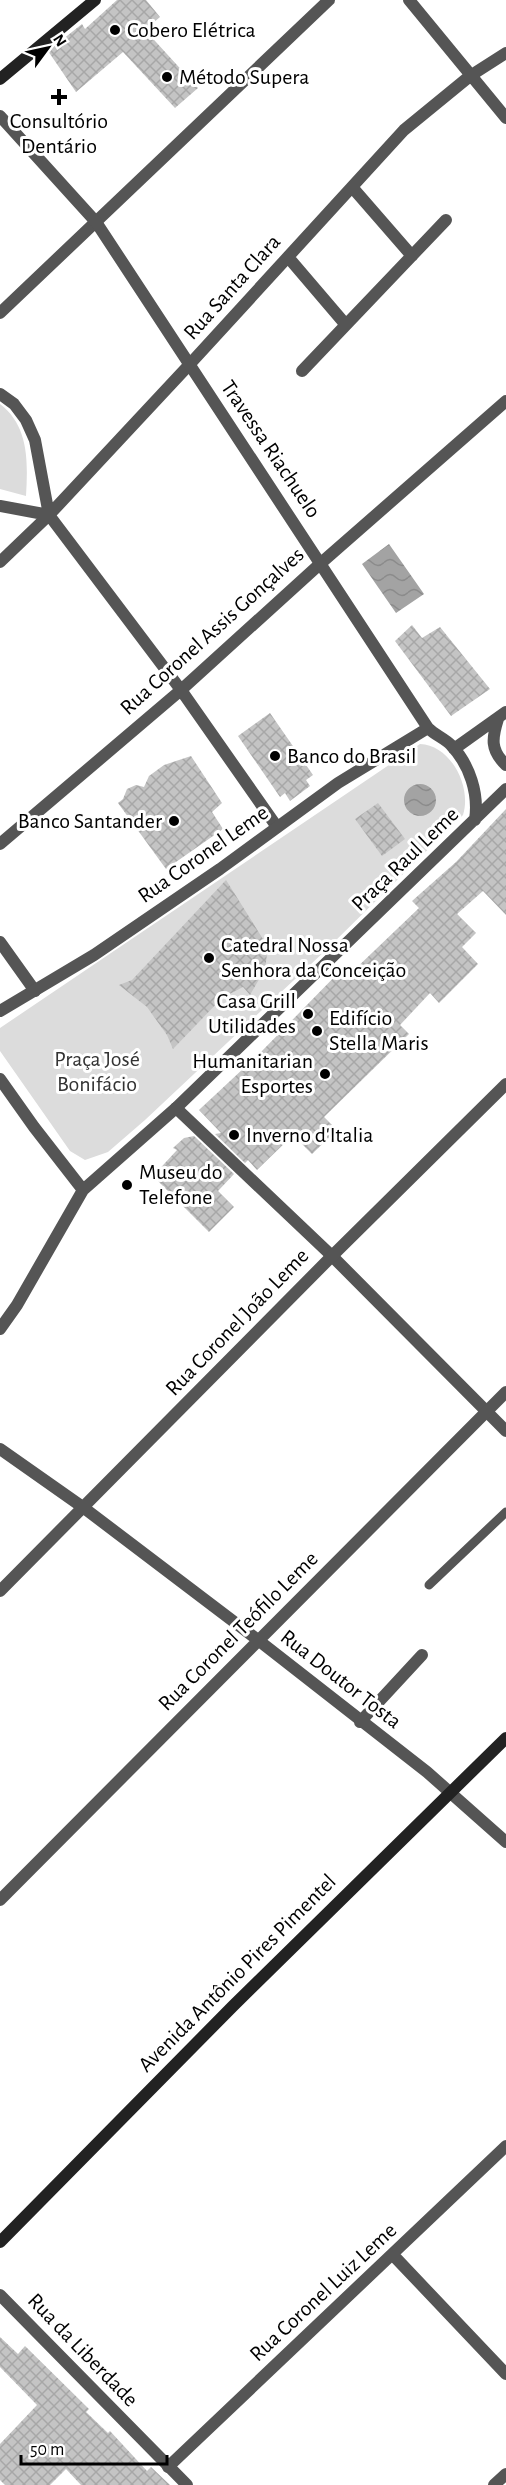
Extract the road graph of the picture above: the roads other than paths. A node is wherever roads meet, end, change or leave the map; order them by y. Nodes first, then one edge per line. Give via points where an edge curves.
1 (95, 0) edge
2 (329, 0) edge
3 (409, 0) edge
4 (506, 53) edge
5 (470, 76) junction
6 (0, 79) edge
7 (0, 116) edge
8 (506, 118) edge
9 (352, 187) junction
10 (446, 220) dead end
11 (96, 222) junction
12 (412, 256) junction
13 (288, 257) junction
14 (0, 313) edge
15 (346, 325) junction
16 (189, 365) junction
17 (302, 371) dead end
18 (0, 394) edge
19 (506, 401) edge
20 (0, 506) edge
21 (49, 515) junction
22 (0, 562) edge
23 (321, 562) junction
24 (181, 690) junction
25 (502, 716) edge
26 (428, 728) junction
27 (454, 749) junction
28 (506, 765) edge
29 (506, 789) edge
30 (475, 820) junction
31 (277, 827) junction
32 (0, 844) edge
33 (0, 942) edge
34 (35, 992) junction
35 (0, 1011) edge
36 (0, 1078) edge
37 (506, 1084) edge
38 (176, 1108) junction
39 (83, 1190) junction
40 (332, 1256) junction
41 (0, 1329) edge
42 (506, 1392) edge
43 (487, 1412) junction
44 (506, 1431) edge
45 (0, 1449) edge
46 (84, 1508) junction
47 (506, 1512) edge
48 (429, 1585) dead end
49 (0, 1591) edge
50 (258, 1640) junction
51 (422, 1655) dead end
52 (360, 1722) junction
53 (506, 1738) edge
54 (451, 1792) junction
55 (506, 1842) edge
56 (0, 1900) edge
57 (506, 2146) edge
58 (0, 2242) edge
59 (393, 2255) junction
60 (0, 2295) edge
61 (506, 2374) edge
62 (168, 2467) junction
63 (506, 2474) edge
64 (187, 2485) edge
65 (494, 2485) edge

1 - 6 main road
2 - 11 street
3 - 5 street
4 - 5 street, Rua Santa Clara
5 - 8 street
5 - 9 street, Rua Santa Clara via 404,130
7 - 11 street, Travessa Riachuelo
9 - 12 street
9 - 13 street, Rua Santa Clara
10 - 12 street
11 - 14 street
11 - 16 street, Travessa Riachuelo
12 - 15 street
13 - 15 street
13 - 16 street, Rua Santa Clara
15 - 17 street
16 - 21 street, Rua Santa Clara
16 - 23 street, Travessa Riachuelo
18 - 21 street via 14,404 35,440
19 - 23 street, Rua Coronel Assis Gonçalves
20 - 21 street
21 - 22 street, Rua Santa Clara
21 - 24 street
23 - 24 street, Rua Coronel Assis Gonçalves
23 - 26 street, Travessa Riachuelo
24 - 31 street
24 - 32 street, Rua Coronel Assis Gonçalves
25 - 27 street
25 - 28 street via 493,746
26 - 27 street, Travessa Riachuelo
26 - 31 street, Rua Coronel Leme via 338,783
27 - 30 street, Travessa Riachuelo via 473,784
29 - 30 street, Praça Raul Leme
30 - 38 street, Praça Raul Leme
31 - 34 street, Rua Coronel Leme
33 - 34 street
34 - 35 street, Rua Coronel Leme
36 - 39 street
37 - 40 street, Rua Coronel João Leme
38 - 39 street
38 - 40 street
39 - 41 street
40 - 43 street
40 - 46 street, Rua Coronel João Leme
42 - 43 street, Rua Coronel Teófilo Leme
43 - 44 street
43 - 50 street, Rua Coronel Teófilo Leme
45 - 46 street, Rua Doutor Tosta
46 - 49 street, Rua Coronel João Leme
46 - 50 street, Rua Doutor Tosta
47 - 48 lane
50 - 52 street, Rua Doutor Tosta
50 - 56 street, Rua Coronel Teófilo Leme
51 - 52 street
52 - 54 street, Rua Doutor Tosta
53 - 54 main road, Avenida Antônio Pires Pimentel
54 - 55 street, Rua Doutor Tosta
54 - 58 main road, Avenida Antônio Pires Pimentel via 232,2006
57 - 59 street, Rua Coronel Luiz Leme
59 - 61 street
59 - 62 street, Rua Coronel Luiz Leme
60 - 62 street, Rua da Liberdade
62 - 64 street, Rua da Liberdade
63 - 65 street

